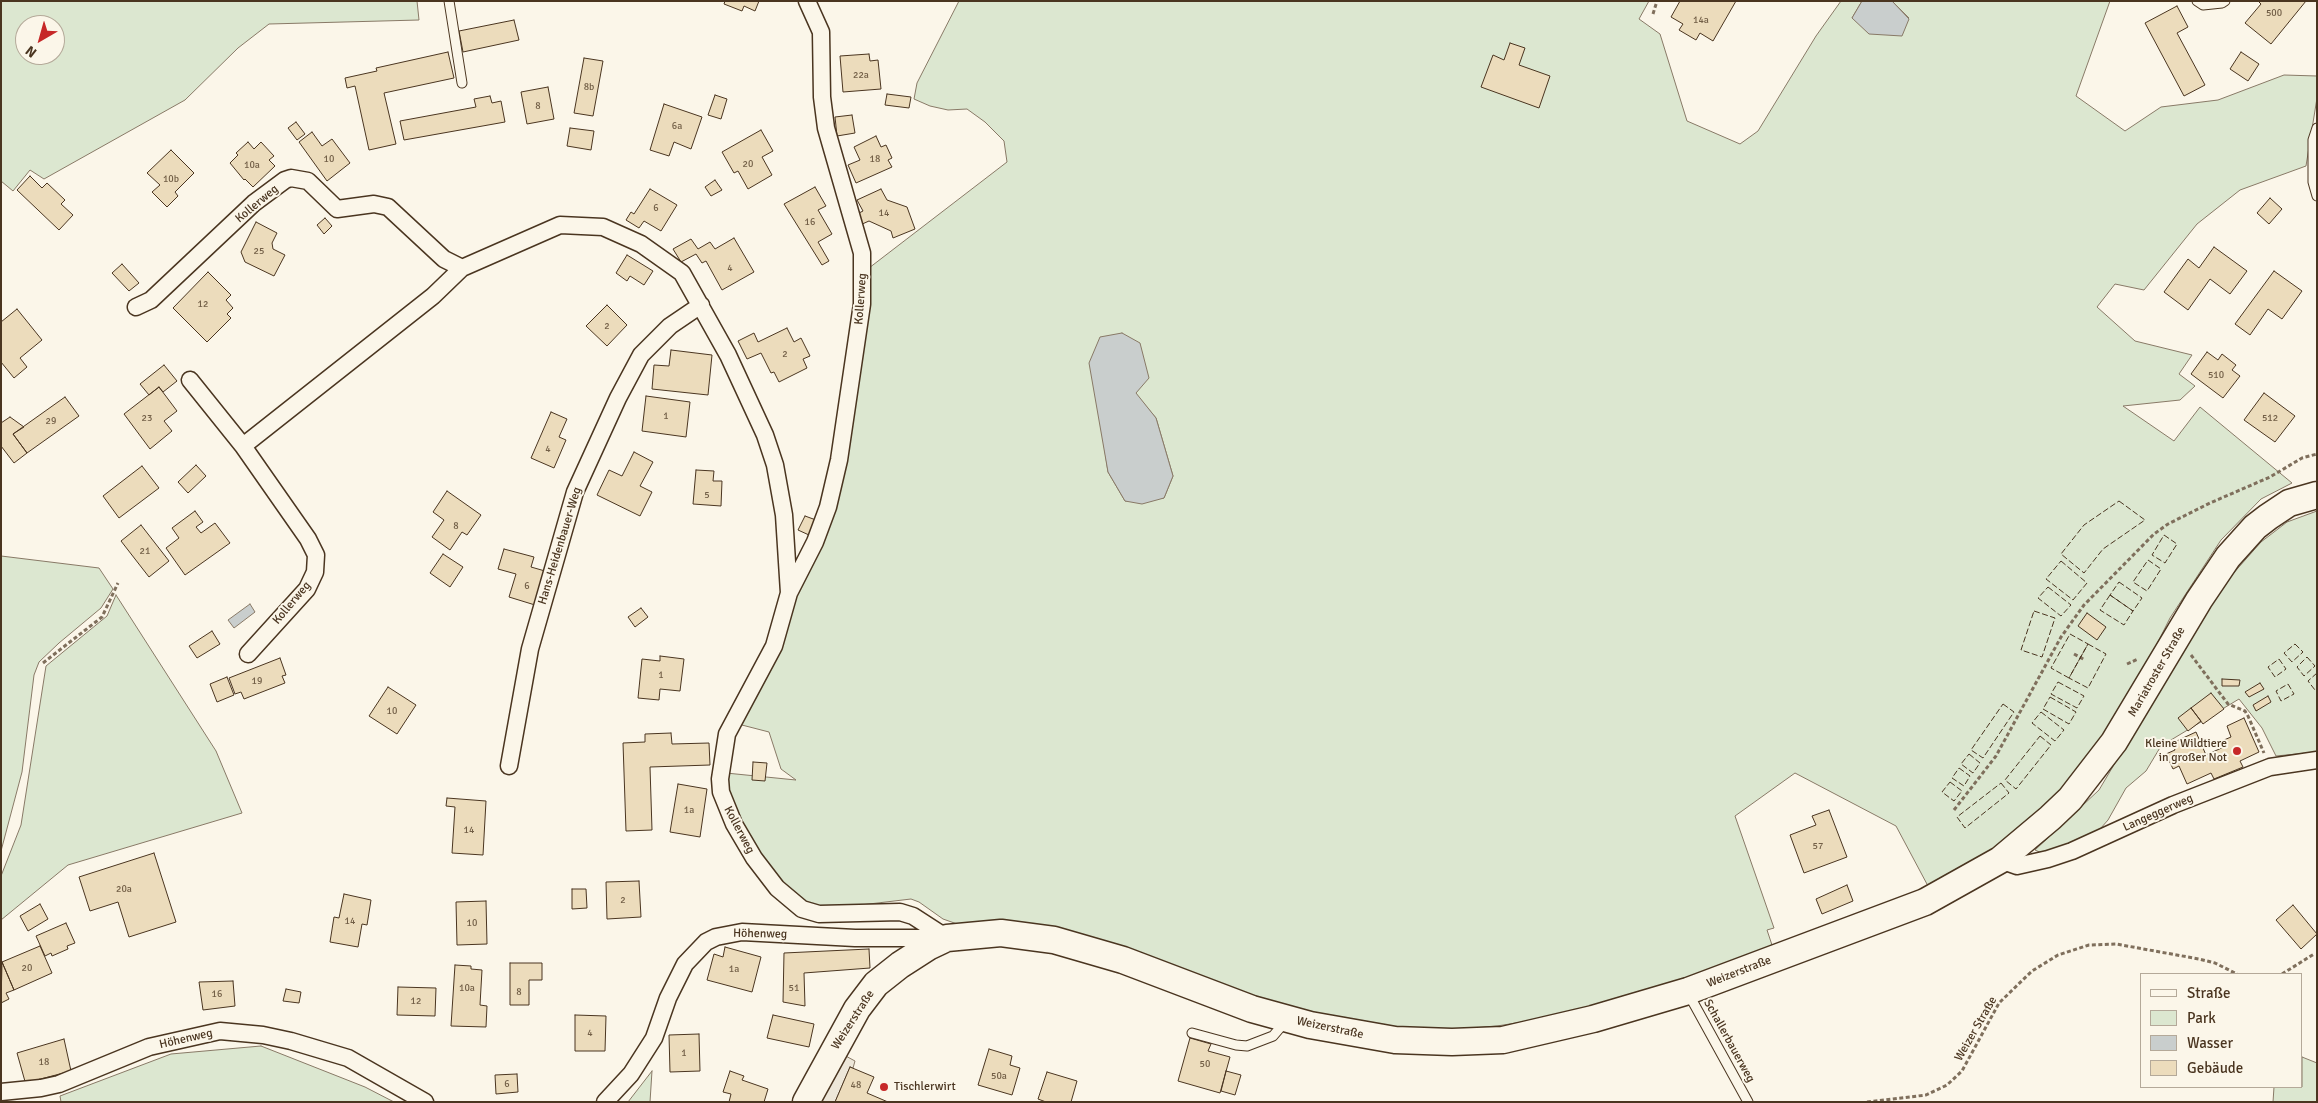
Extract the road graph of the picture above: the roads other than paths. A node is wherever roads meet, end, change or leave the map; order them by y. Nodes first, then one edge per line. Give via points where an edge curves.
1 (449, 1) edge
2 (808, 1) edge
3 (2197, 1) edge
4 (2225, 1) edge
5 (462, 83) dead end
6 (2317, 128) edge
7 (2317, 196) edge
8 (462, 268) junction
9 (701, 306) junction
10 (136, 307) dead end
11 (190, 380) dead end
12 (243, 446) junction
13 (2317, 495) edge
14 (789, 593) junction
15 (248, 654) dead end
16 (2317, 760) edge
17 (510, 766) dead end
18 (2000, 860) junction
19 (1926, 902) joint
20 (947, 938) junction
21 (1688, 991) junction
22 (1284, 1018) junction
23 (1192, 1033) dead end
24 (1, 1092) edge
25 (424, 1102) edge
26 (606, 1102) edge
27 (806, 1102) edge
28 (1748, 1102) edge

1 - 5 lane
2 - 14 street, Kollerweg via 821,32 826,128 862,253 863,287 834,487 821,528
3 - 4 lane via 2202,5
6 - 7 lane via 2313,140 2313,182
8 - 9 street, Kollerweg via 560,225 603,227 640,244 682,273
8 - 10 street, Kollerweg via 444,259 388,207 374,204 337,209 308,181 291,178 254,203 151,300
8 - 12 street, Kollerweg via 433,296
9 - 14 street, Kollerweg via 732,362 770,449 782,496
9 - 17 street, Hans-Heidenbauer-Weg via 670,326 641,355 575,492 530,649
11 - 12 street, Kollerweg
12 - 15 street, Kollerweg via 308,538 316,555 314,572 306,588
13 - 18 main road, Mariatroster Straße via 2289,503 2255,527 2228,557 2137,707 2092,772 2050,818
14 - 20 street, Kollerweg via 774,646 725,740 720,785 730,816 767,876 802,909 827,914 900,912 913,916
16 - 18 street, Langeggerweg via 2270,768 2173,805 2072,852 2016,866
18 - 19 main road, Mariatroster Straße
19 - 21 main road, Weizerstraße
20 - 22 main road, Weizerstraße via 1001,933 1054,940 1123,960
20 - 26 street, Höhenweg via 855,938 742,932 716,937 706,942 685,964 668,998 654,1038 631,1074
20 - 27 main road, Weizerstraße via 900,965 876,984 857,1009
21 - 22 main road, Weizerstraße via 1593,1019 1503,1040 1395,1040
21 - 28 lane, Schallerbauerweg
22 - 23 lane via 1272,1036 1247,1046
24 - 25 street, Höhenweg via 59,1084 149,1047 220,1031 308,1044 348,1058

